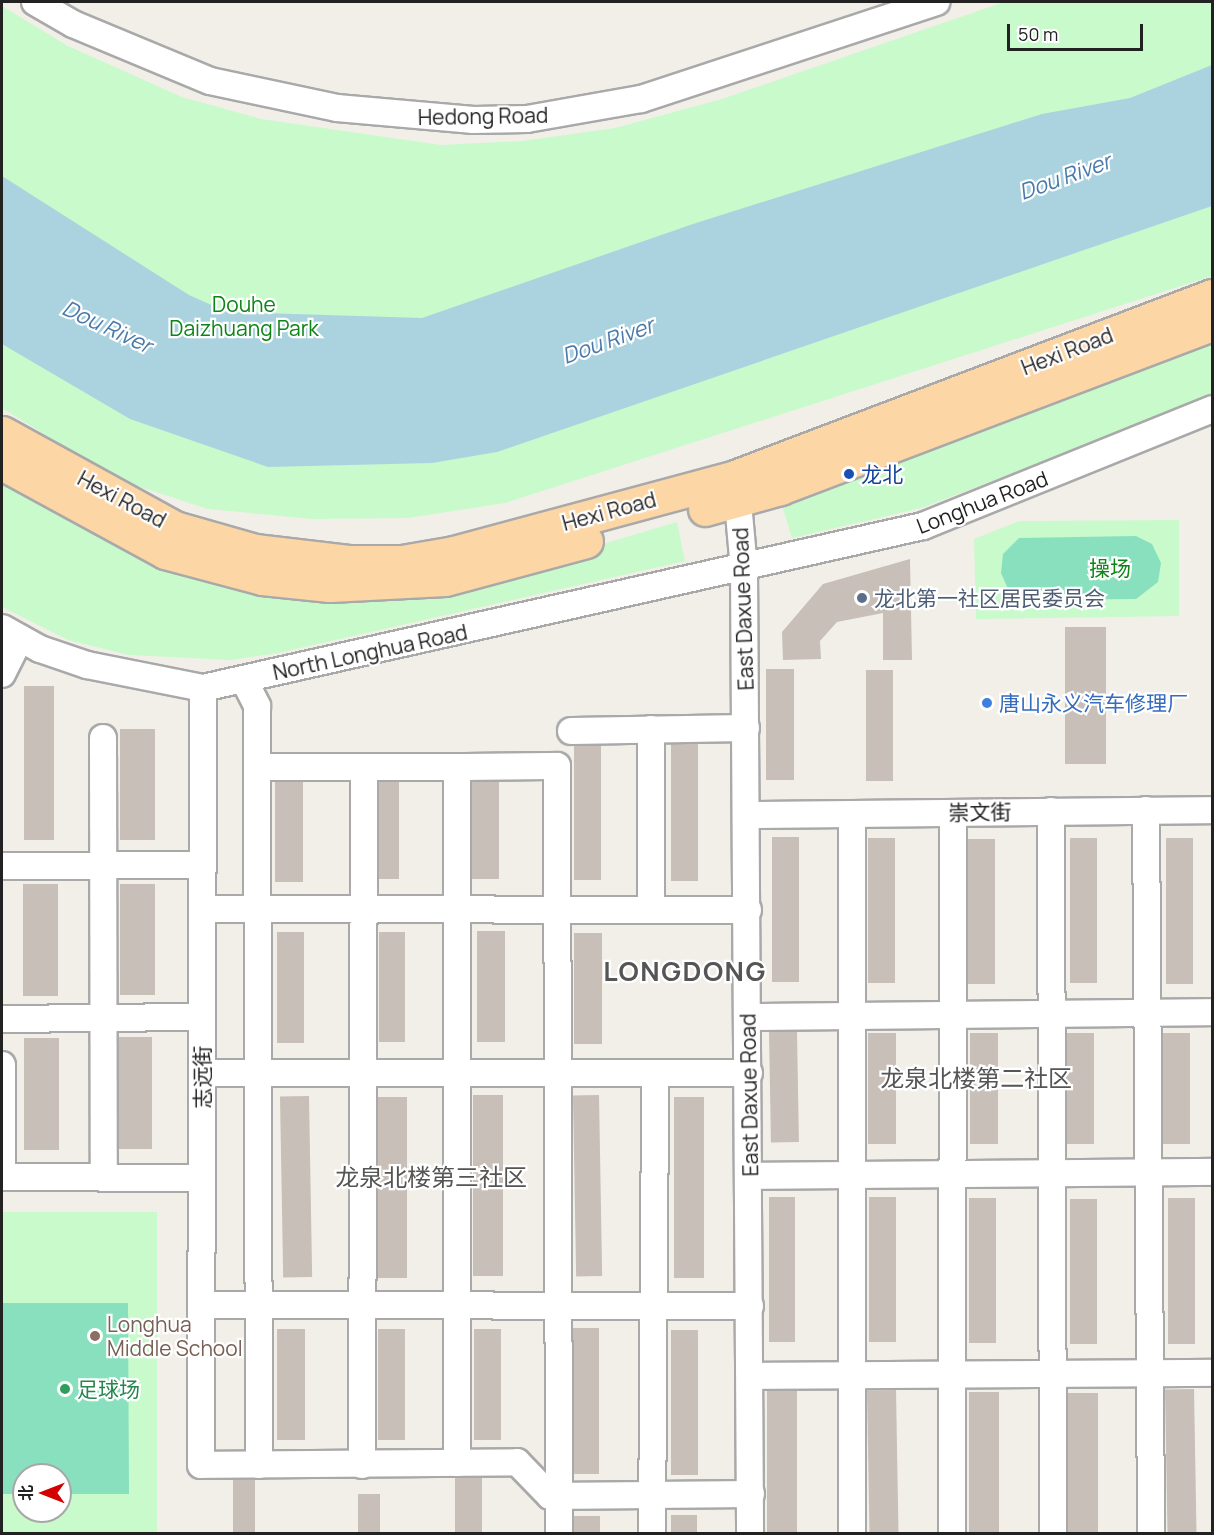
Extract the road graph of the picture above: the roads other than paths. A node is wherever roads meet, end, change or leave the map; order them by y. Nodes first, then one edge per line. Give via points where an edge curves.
1 (35, 2) edge
2 (936, 2) edge
3 (1212, 296) edge
4 (1212, 324) edge
5 (1212, 409) edge
6 (2, 433) edge
7 (2, 463) edge
8 (737, 488) junction
9 (744, 569) junction
10 (11, 633) edge
11 (2, 674) edge
12 (244, 681) junction
13 (203, 688) junction
14 (746, 728) junction
15 (651, 729) junction
16 (571, 731) dead end
17 (102, 738) dead end
18 (257, 767) junction
19 (364, 767) junction
20 (458, 767) junction
21 (1146, 810) junction
22 (1212, 810) edge
23 (1052, 812) junction
24 (953, 813) junction
25 (852, 814) junction
26 (747, 815) junction
27 (202, 865) junction
28 (2, 866) edge
29 (103, 866) junction
30 (202, 909) junction
31 (363, 909) junction
32 (458, 909) junction
33 (557, 909) junction
34 (651, 909) junction
35 (748, 910) junction
36 (1212, 1012) edge
37 (1148, 1013) junction
38 (1052, 1014) junction
39 (953, 1015) junction
40 (852, 1016) junction
41 (202, 1017) junction
42 (748, 1017) junction
43 (103, 1018) junction
44 (2, 1019) edge
45 (2, 1065) edge
46 (202, 1073) junction
47 (363, 1073) junction
48 (458, 1073) junction
49 (558, 1073) junction
50 (655, 1073) junction
51 (749, 1073) junction
52 (1212, 1172) edge
53 (1149, 1173) junction
54 (953, 1174) junction
55 (1052, 1174) junction
56 (852, 1175) junction
57 (750, 1176) junction
58 (2, 1177) edge
59 (104, 1178) junction
60 (201, 1178) junction
61 (201, 1305) junction
62 (362, 1306) junction
63 (458, 1306) junction
64 (559, 1306) junction
65 (654, 1306) junction
66 (750, 1306) junction
67 (1212, 1372) edge
68 (1150, 1373) junction
69 (952, 1374) junction
70 (1052, 1374) junction
71 (853, 1375) junction
72 (751, 1376) junction
73 (458, 1463) junction
74 (259, 1465) junction
75 (362, 1465) junction
76 (751, 1494) junction
77 (653, 1495) junction
78 (559, 1496) junction
79 (559, 1533) edge
80 (652, 1533) edge
81 (750, 1533) edge
82 (852, 1533) edge
83 (952, 1533) edge
84 (1053, 1533) edge
85 (1151, 1533) edge

1 - 2 street, Hedong Road via 74,24 210,81 337,108 473,120 527,119 640,99
3 - 8 main road, Hexi Road
4 - 8 main road, Hexi Road
5 - 9 street, Longhua Road via 948,519
6 - 8 main road, Hexi Road via 176,528 255,551 348,562 402,562 454,553
7 - 8 main road, Hexi Road via 165,552 262,578 330,585 445,579
8 - 9 street, East Daxue Road
9 - 12 street, North Longhua Road
9 - 14 street, East Daxue Road
10 - 11 street
10 - 13 street, North Longhua Road via 87,665
12 - 13 street, North Longhua Road
12 - 18 street via 256,705
13 - 27 street, 志远街
14 - 15 street
14 - 26 street, East Daxue Road
15 - 16 street
15 - 34 street
17 - 29 street
18 - 19 street
18 - 74 street
19 - 20 street
19 - 31 street
20 - 32 street
20 - 33 street via 557,766
21 - 22 street, 崇文街
21 - 23 street, 崇文街
21 - 37 street
23 - 24 street, 崇文街
23 - 38 street
24 - 25 street, 崇文街
24 - 39 street
25 - 26 street, 崇文街
25 - 40 street
26 - 35 street, East Daxue Road
27 - 29 street
27 - 30 street, 志远街
28 - 29 street
29 - 43 street
30 - 31 street
30 - 41 street, 志远街
31 - 32 street
31 - 47 street
32 - 33 street
32 - 48 street
33 - 34 street
33 - 49 street
34 - 35 street
35 - 42 street, East Daxue Road
36 - 37 street
37 - 38 street
37 - 53 street
38 - 39 street
38 - 55 street
39 - 40 street
39 - 54 street
40 - 42 street
40 - 56 street
41 - 43 street
41 - 46 street, 志远街
42 - 51 street, East Daxue Road
43 - 44 street
43 - 59 street
45 - 58 street
46 - 47 street
46 - 60 street, 志远街
47 - 48 street
47 - 62 street
48 - 49 street
48 - 63 street
49 - 50 street
49 - 64 street
50 - 51 street
50 - 65 street
51 - 57 street, East Daxue Road
52 - 53 street
53 - 55 street
53 - 68 street
54 - 55 street
54 - 56 street
54 - 69 street
55 - 70 street
56 - 57 street
56 - 71 street
57 - 66 street, East Daxue Road
58 - 59 street
59 - 60 street
60 - 61 street, 志远街
61 - 62 street
61 - 74 street, 志远街 via 201,1466
62 - 63 street
62 - 75 street
63 - 64 street
63 - 73 street
64 - 65 street
64 - 78 street
65 - 66 street
65 - 77 street
66 - 72 street, East Daxue Road
67 - 68 street
68 - 70 street
68 - 85 street
69 - 70 street
69 - 71 street
69 - 83 street
70 - 84 street
71 - 72 street
71 - 82 street
72 - 76 street, East Daxue Road
73 - 75 street
73 - 78 street via 517,1462 550,1496
74 - 75 street
76 - 77 street
76 - 81 street, East Daxue Road
77 - 78 street
77 - 80 street
78 - 79 street

